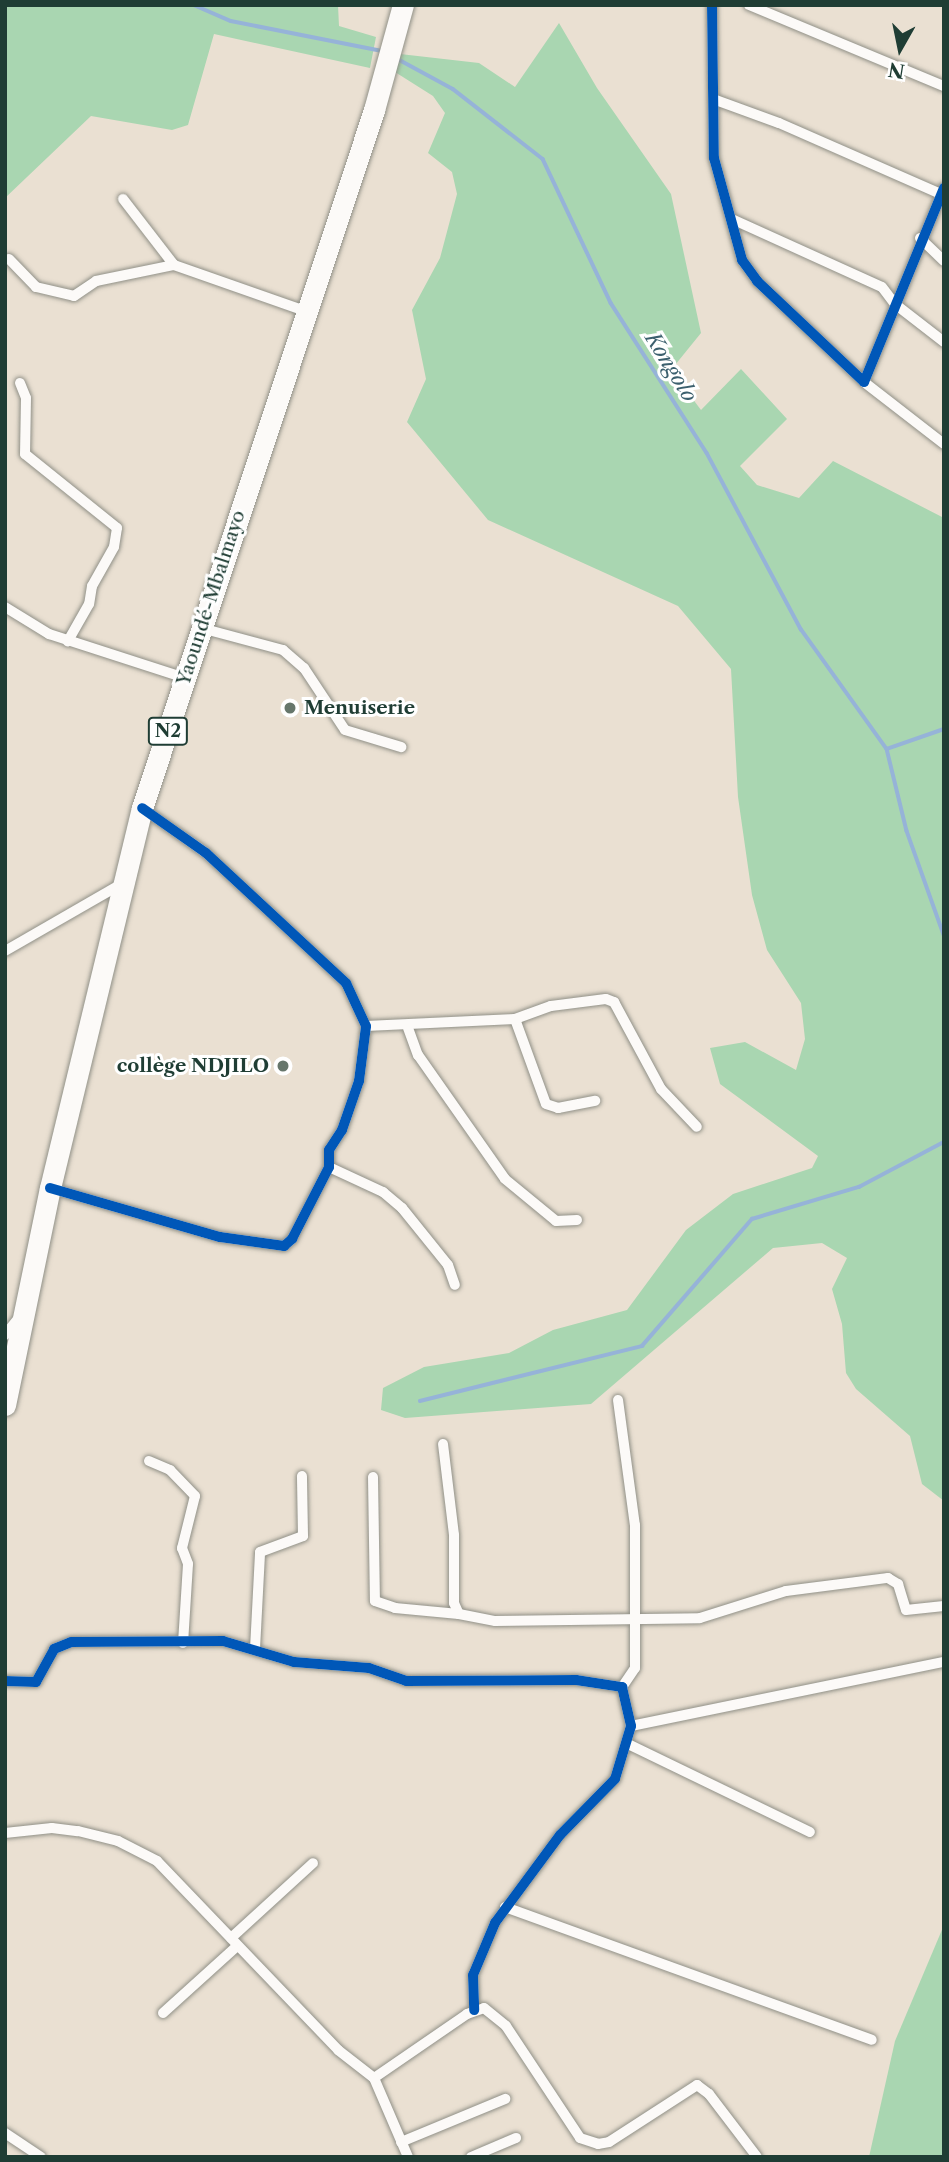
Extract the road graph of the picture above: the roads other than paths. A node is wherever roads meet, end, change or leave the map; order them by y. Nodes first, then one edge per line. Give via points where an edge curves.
1 (403, 5) edge
2 (712, 5) edge
3 (749, 5) edge
4 (944, 86) edge
5 (713, 99) junction
6 (942, 191) edge
7 (123, 199) dead end
8 (734, 220) junction
9 (920, 238) junction
10 (9, 259) dead end
11 (944, 261) edge
12 (174, 265) junction
13 (895, 304) junction
14 (308, 312) junction
15 (944, 342) edge
16 (864, 382) junction
17 (20, 383) dead end
18 (944, 444) edge
19 (5, 607) edge
20 (201, 628) junction
21 (68, 641) junction
22 (186, 678) junction
23 (401, 747) dead end
24 (142, 808) junction
25 (120, 885) junction
26 (5, 951) edge
27 (514, 1019) junction
28 (366, 1026) junction
29 (408, 1028) junction
30 (595, 1101) dead end
31 (697, 1127) dead end
32 (329, 1167) junction
33 (50, 1188) junction
34 (577, 1220) dead end
35 (455, 1285) dead end
36 (27, 1306) junction
37 (5, 1335) edge
38 (618, 1400) dead end
39 (5, 1405) edge
40 (443, 1444) dead end
41 (149, 1461) dead end
42 (302, 1476) dead end
43 (373, 1477) dead end
44 (944, 1606) edge
45 (459, 1614) junction
46 (635, 1620) junction
47 (183, 1643) junction
48 (255, 1649) junction
49 (944, 1662) edge
50 (5, 1681) edge
51 (622, 1687) junction
52 (631, 1726) junction
53 (628, 1744) junction
54 (810, 1832) dead end
55 (5, 1833) edge
56 (313, 1863) dead end
57 (505, 1907) junction
58 (233, 1943) junction
59 (474, 2010) junction
60 (163, 2013) dead end
61 (872, 2040) dead end
62 (374, 2078) junction
63 (505, 2099) dead end
64 (5, 2133) edge
65 (516, 2138) dead end
66 (401, 2142) junction
67 (41, 2157) edge
68 (408, 2157) edge
69 (471, 2157) edge
70 (757, 2157) edge

1 - 14 highway, Yaoundé-Mbalmayo / N2
2 - 5 street
3 - 4 street
5 - 6 street
5 - 8 street via 714,158
6 - 9 street
7 - 12 street
8 - 13 street via 844,267 882,287
8 - 16 street via 748,270
9 - 11 street
9 - 13 street
10 - 12 street via 36,288 74,296 96,281
12 - 14 street
13 - 15 street
13 - 16 street
14 - 20 highway, Yaoundé-Mbalmayo / N2
16 - 18 street
17 - 21 street via 26,398 25,454 117,528 114,547
19 - 21 street
20 - 22 highway, Yaoundé-Mbalmayo / N2
20 - 23 street via 283,650 304,668 345,730
21 - 22 street
22 - 24 highway, Yaoundé-Mbalmayo / N2
24 - 25 highway, Yaoundé-Mbalmayo / N2
24 - 28 street via 206,853 321,958 346,983
25 - 26 street
25 - 33 highway, Yaoundé-Mbalmayo / N2
27 - 29 street
27 - 30 street via 546,1104 552,1108
27 - 31 street via 551,1006 598,998 614,1002 661,1089
28 - 29 street
28 - 32 street via 359,1081 342,1130 329,1150
29 - 34 street via 418,1055 505,1180 556,1221
32 - 33 street via 292,1239 277,1248 220,1237
32 - 35 street via 383,1192 402,1208 448,1265
33 - 36 highway, Yaoundé-Mbalmayo / N2
36 - 37 street
36 - 39 highway, Yaoundé-Mbalmayo / N2
38 - 46 street via 635,1525
40 - 45 street via 454,1535 454,1604
41 - 47 street via 170,1470 195,1496 182,1548 188,1564
42 - 48 street via 303,1536 260,1552
43 - 45 street via 374,1601 395,1608
44 - 46 street via 906,1611 898,1584 887,1578 786,1591 700,1618
45 - 46 street via 495,1621
46 - 51 street via 635,1668
47 - 48 street via 223,1642
47 - 50 street via 71,1642 54,1649 36,1682
48 - 51 street via 294,1662 369,1668 406,1681 576,1680
49 - 52 street
51 - 52 street
52 - 53 street
53 - 54 street
53 - 57 street via 615,1779 560,1835
55 - 58 street via 52,1828 78,1831 142,1852 157,1861
56 - 58 street
57 - 59 street via 485,1941 473,1975
57 - 61 street
58 - 60 street
58 - 62 street via 338,2050
59 - 62 street
59 - 70 street via 484,2008 506,2026 580,2138 598,2144 616,2138 697,2085
62 - 66 street
63 - 66 street
64 - 67 street
65 - 69 street
66 - 68 street

